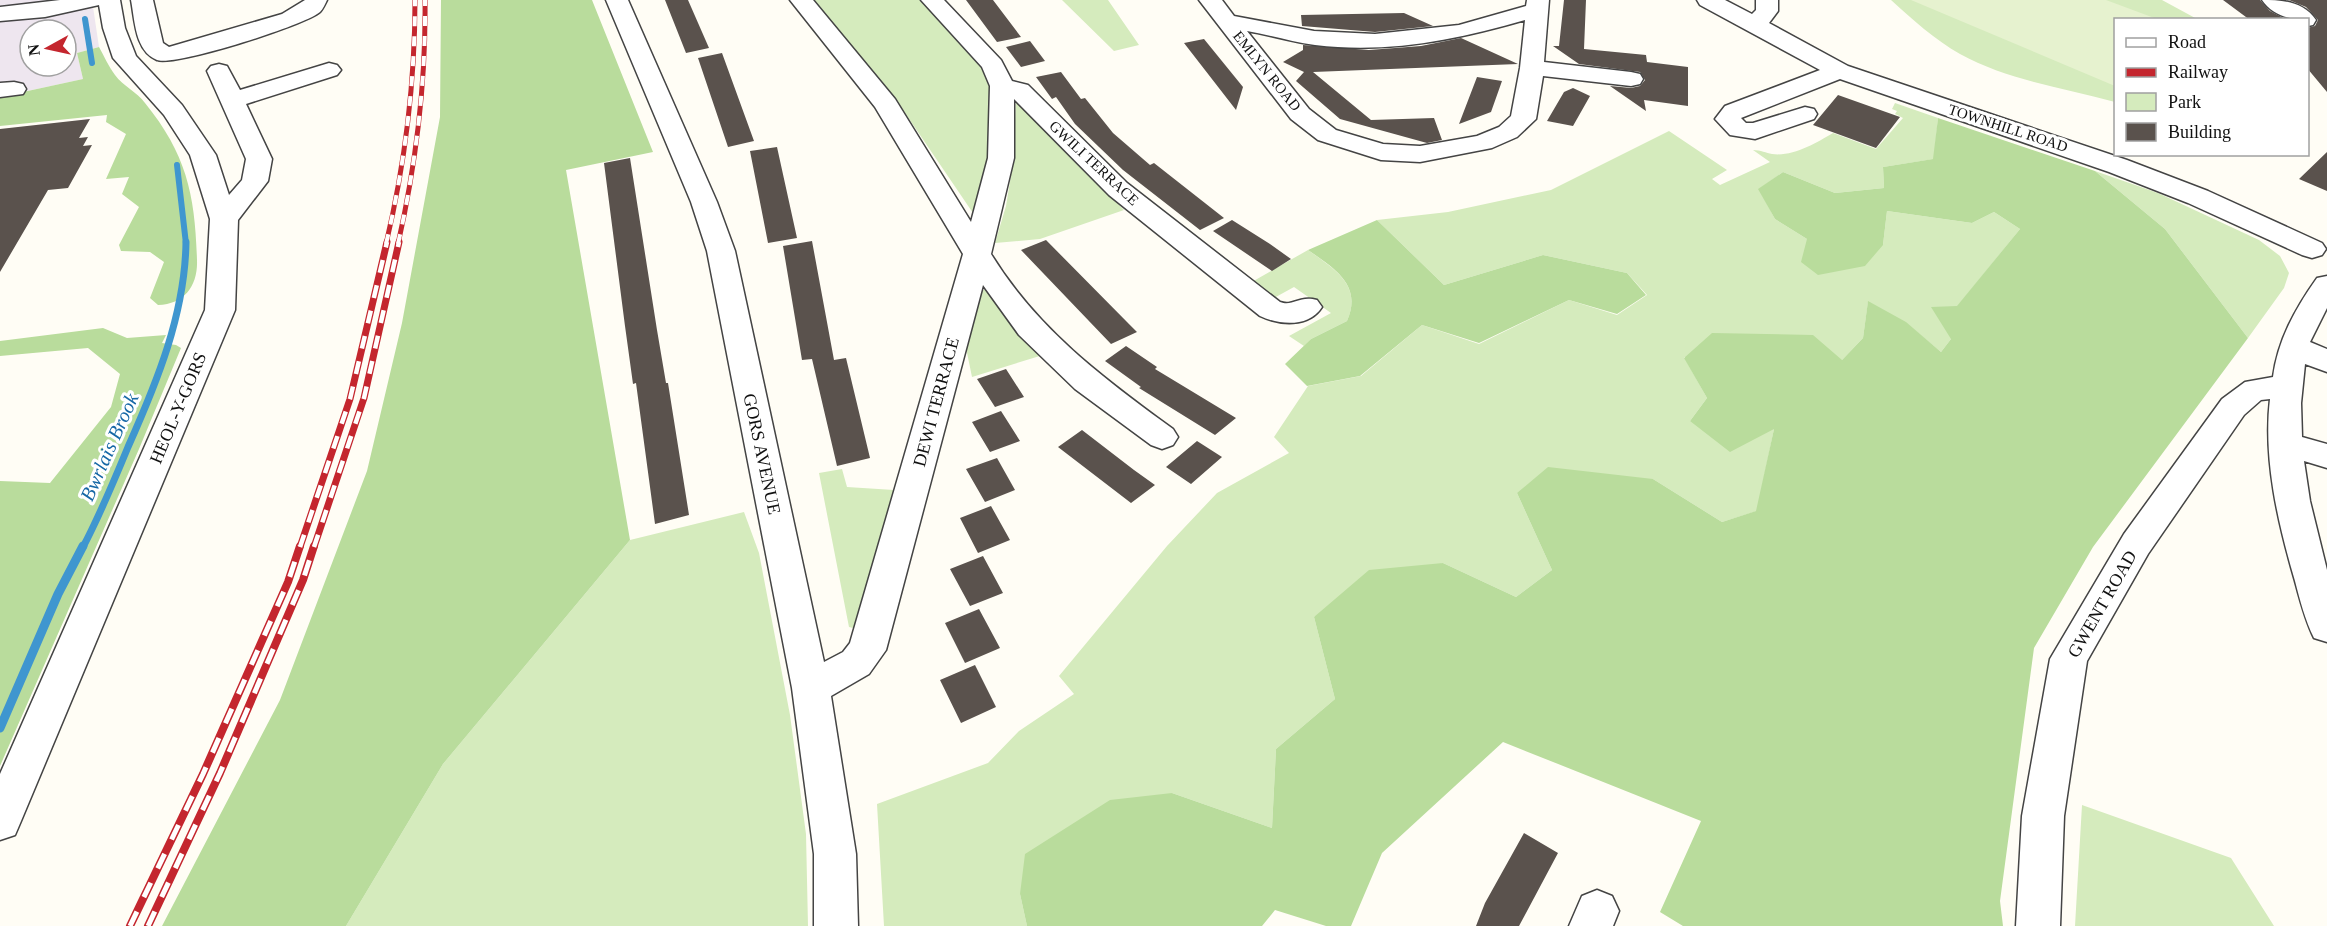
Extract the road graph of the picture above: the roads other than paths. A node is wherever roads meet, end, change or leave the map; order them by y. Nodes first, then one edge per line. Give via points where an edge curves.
1 (92, 0) edge
2 (110, 0) edge
3 (142, 0) edge
4 (316, 0) edge
5 (617, 0) edge
6 (801, 0) edge
7 (932, 0) edge
8 (1708, 0) edge
9 (1767, 0) edge
10 (2273, 0) edge
11 (1536, 6) edge
12 (1223, 8) edge
13 (0, 14) edge
14 (2303, 18) edge
15 (2309, 22) edge
16 (1750, 24) junction
17 (2327, 33) edge
18 (1532, 68) junction
19 (219, 70) dead end
20 (329, 70) dead end
21 (1840, 71) junction
22 (1630, 79) dead end
23 (1002, 86) junction
24 (232, 100) junction
25 (1805, 114) dead end
26 (224, 219) junction
27 (2319, 248) edge
28 (977, 253) junction
29 (2327, 278) edge
30 (2327, 285) edge
31 (1307, 307) dead end
32 (2293, 346) junction
33 (2327, 361) edge
34 (2286, 390) junction
35 (1162, 437) dead end
36 (2285, 444) junction
37 (2327, 456) edge
38 (2327, 627) edge
39 (811, 688) junction
40 (0, 821) edge
41 (836, 926) edge
42 (2038, 926) edge

1 - 13 street
2 - 26 street, HEOL-Y-GORS via 114,28 125,58 172,110 203,155
3 - 4 street via 152,46 165,55 290,19 312,7
5 - 39 street, GORS AVENUE via 704,202 721,252
6 - 28 street via 885,104
7 - 23 street via 993,65
8 - 16 street, TOWNHILL ROAD
9 - 16 street via 1767,11
10 - 14 street
11 - 12 street via 1447,35 1385,40 1329,40 1289,34 1250,23
11 - 18 street, EMLYN ROAD
12 - 18 street, EMLYN ROAD via 1300,114 1327,135 1381,152 1420,154 1453,150 1508,132 1523,118
15 - 17 street
16 - 21 street, TOWNHILL ROAD
18 - 22 street
19 - 24 street
20 - 24 street
21 - 25 street via 1734,111 1728,119 1739,130 1755,131
21 - 27 street, TOWNHILL ROAD via 2118,166
23 - 28 street, DEWI TERRACE via 1001,158
23 - 31 street, GWILI TERRACE via 1018,90 1118,189 1270,309 1283,315
24 - 26 street via 259,159 255,181
26 - 40 street, HEOL-Y-GORS via 220,310
27 - 29 street via 2308,254 2309,261
28 - 35 street via 1030,328 1086,381
28 - 39 street, DEWI TERRACE via 867,650 856,663
30 - 32 street
32 - 33 street
32 - 34 street
34 - 36 street
34 - 42 street, GWENT ROAD via 2270,387 2247,393 2233,407 2136,544 2069,659 2043,816
36 - 37 street
36 - 38 street via 2298,525
39 - 41 street, GORS AVENUE via 835,854

